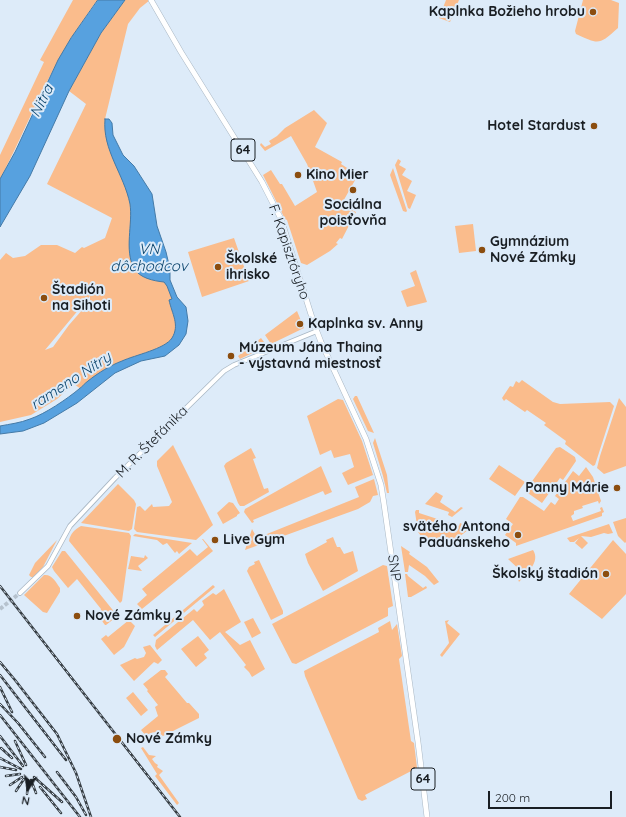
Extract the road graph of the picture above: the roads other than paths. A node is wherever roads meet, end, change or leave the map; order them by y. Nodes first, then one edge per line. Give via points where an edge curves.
1 (151, 0) edge
2 (317, 331) junction
3 (20, 593) tunnel mouth
4 (427, 817) edge

1 - 2 main road, F. Kapisztóryho / 64 via 262,182 278,213
2 - 3 street, M. R. Štefánika via 224,371 70,526 48,566
2 - 4 main road, SNP / 64 via 366,439 381,485

